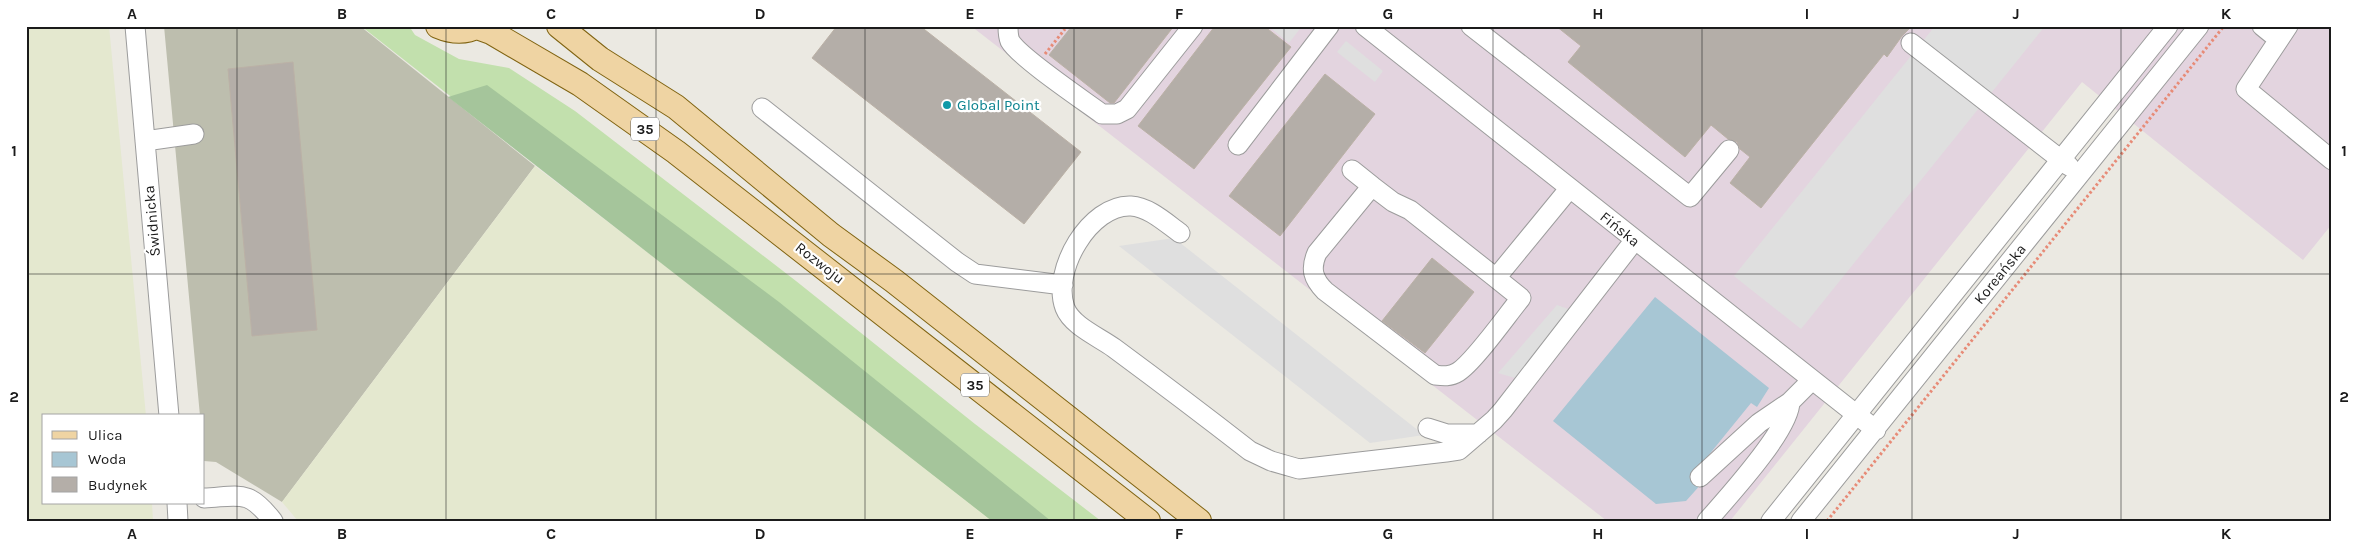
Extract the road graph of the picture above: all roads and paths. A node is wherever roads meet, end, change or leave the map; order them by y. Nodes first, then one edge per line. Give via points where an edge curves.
1 (135, 26) edge
2 (438, 26) edge
3 (559, 26) edge
4 (1008, 26) edge
5 (1192, 26) edge
6 (1329, 26) edge
7 (1365, 26) edge
8 (1471, 26) edge
9 (2168, 26) edge
10 (2199, 26) edge
11 (2224, 26) edge
12 (2262, 26) edge
13 (477, 27) edge
14 (1065, 29) dead end
15 (2283, 33) edge
16 (1911, 43) dead end
17 (1037, 65) junction
18 (762, 108) dead end
19 (194, 134) dead end
20 (145, 141) junction
21 (1238, 145) dead end
22 (1729, 150) dead end
23 (2060, 159) junction
24 (2332, 160) edge
25 (1352, 170) dead end
26 (2080, 174) junction
27 (1372, 186) junction
28 (1569, 188) junction
29 (1180, 233) dead end
30 (1634, 241) junction
31 (1496, 278) junction
32 (1063, 285) junction
33 (1812, 380) junction
34 (1790, 402) junction
35 (169, 414) edge
36 (1856, 415) junction
37 (1428, 428) dead end
38 (1876, 430) junction
39 (1478, 434) junction
40 (1700, 477) dead end
41 (205, 498) edge
42 (177, 504) edge
43 (178, 521) edge
44 (273, 521) edge
45 (1148, 521) edge
46 (1199, 521) edge
47 (1706, 521) edge
48 (1771, 521) edge
49 (1801, 521) edge
50 (1827, 521) edge

1 - 20 street, Świdnicka
2 - 13 main road, 35 via 462,32
3 - 46 main road, Rozwoju / 35 via 600,59 676,107 831,235
4 - 17 street via 1011,43
5 - 17 street via 1127,109 1116,114 1102,114
6 - 21 street
7 - 28 street, Fińska
8 - 22 street via 1690,197
9 - 23 street, Koreańska
10 - 26 street, Koreańska
11 - 50 path
12 - 15 street
13 - 45 main road, Rozwoju / 35 via 580,84 676,152
14 - 17 path
15 - 24 street via 2246,89
16 - 23 street
18 - 32 street via 975,274
19 - 20 street
20 - 35 street, Świdnicka
23 - 26 street
23 - 36 street, Koreańska
25 - 27 street
26 - 38 street, Koreańska
27 - 31 street via 1410,210
27 - 31 street via 1317,254 1313,263 1315,282 1435,375 1452,375 1465,367 1521,298
28 - 30 street, Fińska
28 - 31 street
29 - 32 street via 1153,213 1132,206 1114,209 1089,227 1074,246
30 - 33 street, Fińska
30 - 39 street via 1503,410
32 - 39 street via 1065,309 1079,324 1250,451 1271,461 1299,469 1446,452 1459,450
33 - 34 street
33 - 36 street, Fińska
34 - 40 street via 1759,423
34 - 47 street via 1790,411 1777,434 1734,491
36 - 38 street, Fińska
36 - 48 street, Koreańska
37 - 39 street via 1447,434
38 - 49 street, Koreańska
41 - 44 street via 242,495 256,501
42 - 43 street

